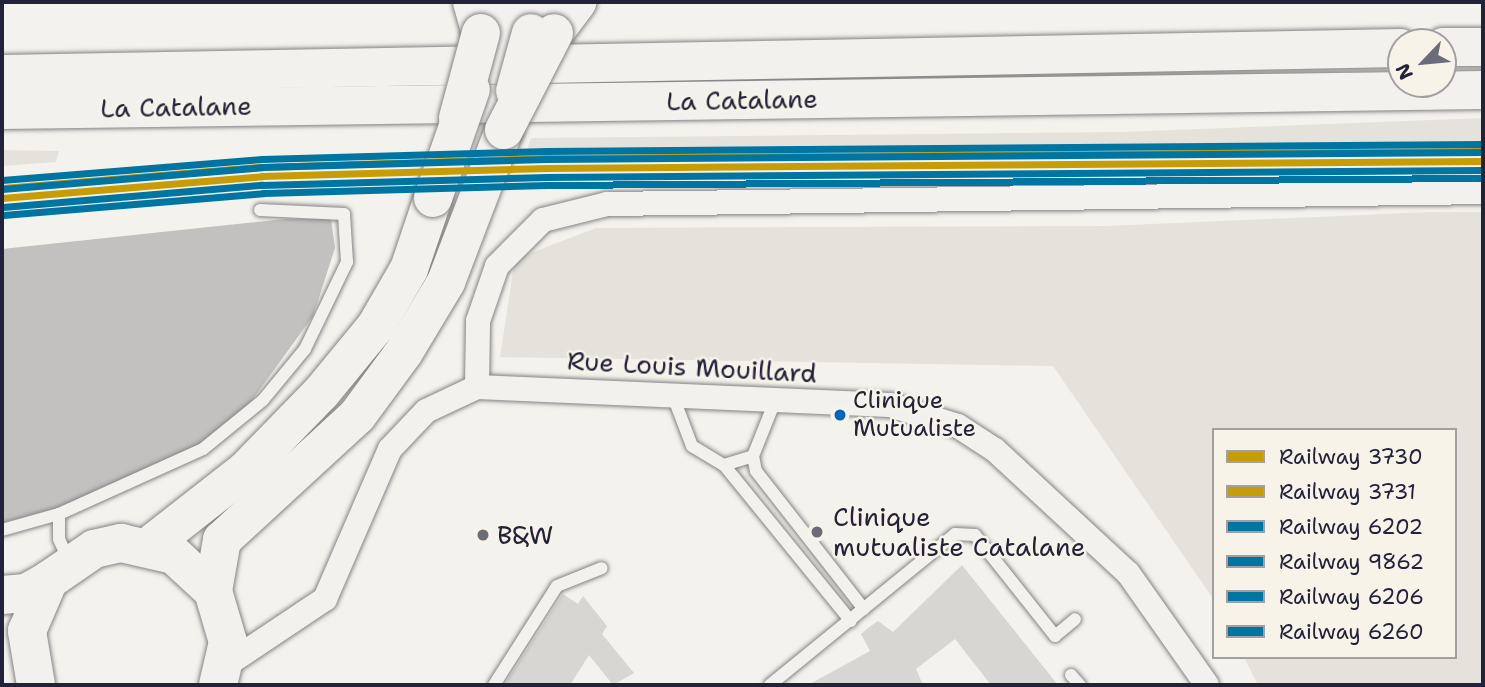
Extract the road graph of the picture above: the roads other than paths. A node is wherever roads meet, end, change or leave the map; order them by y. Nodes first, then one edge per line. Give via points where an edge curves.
1 (576, 2) edge
2 (512, 20) edge
3 (1457, 47) edge
4 (1483, 47) edge
5 (1387, 48) edge
6 (2, 74) edge
7 (1483, 90) edge
8 (2, 110) edge
9 (1483, 192) edge
10 (260, 210) dead end
11 (477, 387) junction
12 (673, 396) junction
13 (775, 401) junction
14 (752, 456) junction
15 (724, 465) junction
16 (59, 514) junction
17 (2, 530) edge
18 (149, 546) junction
19 (601, 568) dead end
20 (59, 571) junction
21 (2, 595) edge
22 (219, 605) junction
23 (864, 609) junction
24 (1075, 619) dead end
25 (851, 621) junction
26 (289, 627) junction
27 (22, 663) edge
28 (222, 675) edge
29 (494, 685) edge
30 (770, 685) edge
31 (1207, 685) edge

1 - 2 main road
2 - 18 main road, bridge via 458,118 410,269 376,326 321,393 246,470
2 - 22 main road, bridge via 504,130 446,282 404,352 357,416 222,540
3 - 4 main road
5 - 6 main road, La Catalane
7 - 8 main road, La Catalane
9 - 11 street via 607,204 543,220 497,266 478,321
10 - 16 lane via 344,214 347,262 304,349 262,400 202,449
11 - 12 street, Rue Louis Mouillard
11 - 26 street via 426,411 390,449 325,599
12 - 13 street, Rue Louis Mouillard
12 - 15 lane via 692,446
13 - 14 lane
13 - 31 street, Rue Louis Mouillard via 890,405 958,426 995,450 1128,573
14 - 15 lane
14 - 23 lane via 756,471
15 - 25 lane
16 - 17 lane
16 - 20 lane
18 - 20 main road via 94,549
18 - 22 main road via 196,570
19 - 29 lane via 557,586
20 - 21 main road
20 - 27 main road via 27,631
22 - 26 street
22 - 28 main road
23 - 24 lane via 955,534 975,536 1055,636
23 - 25 lane
25 - 30 lane
26 - 28 street via 253,642

